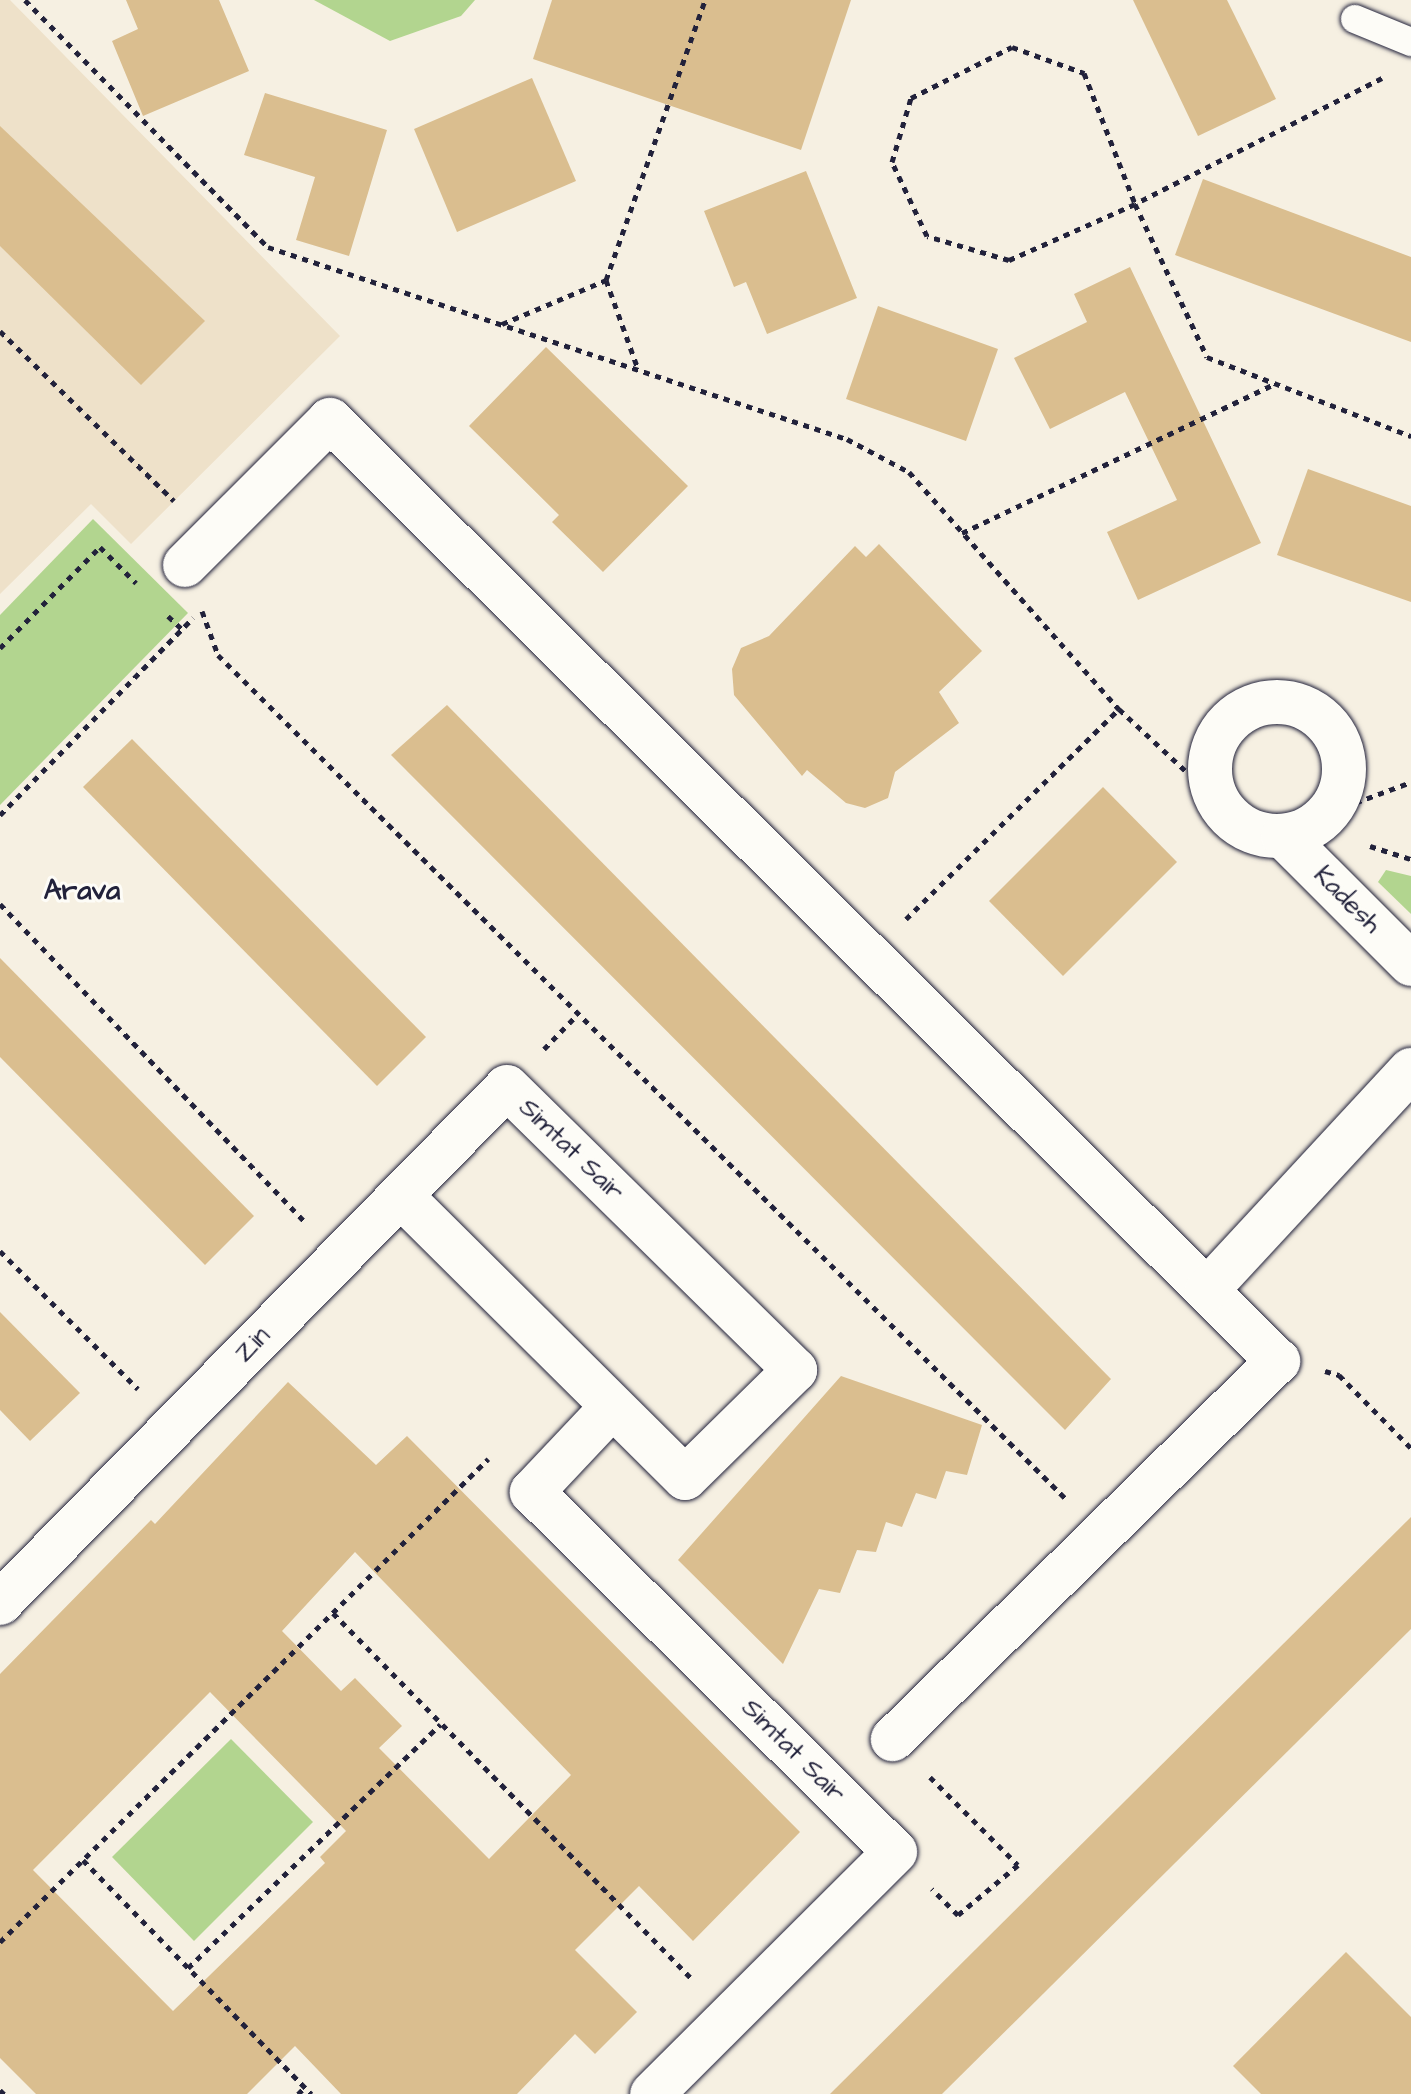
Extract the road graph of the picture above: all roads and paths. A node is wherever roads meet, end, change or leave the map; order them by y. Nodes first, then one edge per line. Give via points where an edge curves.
1 (25, 0) edge
2 (705, 0) edge
3 (1355, 19) dead end
4 (1411, 42) edge
5 (1397, 70) dead end
6 (1135, 204) junction
7 (606, 280) junction
8 (501, 324) junction
9 (0, 331) edge
10 (638, 369) junction
11 (1275, 383) junction
12 (1411, 436) edge
13 (962, 533) junction
14 (199, 551) junction
15 (141, 588) dead end
16 (161, 609) dead end
17 (202, 609) junction
18 (182, 629) junction
19 (0, 648) edge
20 (1119, 709) junction
21 (1411, 782) edge
22 (1218, 801) junction
23 (1328, 813) junction
24 (0, 815) edge
25 (1283, 836) junction
26 (0, 904) edge
27 (870, 955) junction
28 (1411, 964) edge
29 (1411, 1070) edge
30 (507, 1087) joint
31 (401, 1196) junction
32 (0, 1251) edge
33 (339, 1258) junction
34 (1207, 1290) junction
35 (1278, 1361) junction
36 (612, 1407) junction
37 (175, 1425) junction
38 (499, 1448) dead end
39 (1411, 1448) edge
40 (1101, 1534) junction
41 (0, 1603) edge
42 (333, 1613) junction
43 (441, 1724) junction
44 (893, 1739) joint
45 (895, 1852) junction
46 (83, 1860) junction
47 (0, 1942) edge
48 (188, 1968) junction
49 (729, 2017) junction
50 (305, 2087) junction
51 (298, 2094) edge
52 (311, 2094) edge
53 (652, 2094) edge

1 - 8 path via 268,247
2 - 7 path
3 - 4 lane
5 - 6 path
6 - 6 path via 1084,73 1012,47 911,98 892,162 927,236 1009,260
6 - 11 path via 1207,357
7 - 8 path
7 - 10 path
8 - 10 path
9 - 14 path
10 - 13 path via 847,439 909,472
11 - 12 path
11 - 13 path
13 - 20 path
14 - 17 path
14 - 27 street via 330,420
15 - 19 path via 100,547
16 - 18 path
17 - 18 path
17 - 40 path via 218,655
18 - 24 path
20 - 22 path
20 - 27 path
21 - 23 path
22 - 23 street via 1210,774 1218,737 1247,709 1286,703 1310,710 1337,738 1344,777
22 - 25 street via 1245,828
23 - 25 street via 1309,829
25 - 28 street, Kadesh
26 - 33 path
27 - 34 street
29 - 34 street
30 - 31 street, Zin
30 - 36 street, Simtat Sair via 795,1370 685,1478
31 - 33 street, Zin
31 - 36 street, Simtat Sair
32 - 37 path
33 - 37 street, Zin
34 - 35 street
35 - 39 path via 1339,1375
35 - 40 street
36 - 45 street, Simtat Sair via 532,1492
37 - 41 street, Zin
38 - 42 path
40 - 44 street
42 - 43 path
42 - 46 path
43 - 48 path
43 - 49 path
44 - 45 path via 1018,1865 958,1915
45 - 49 street
46 - 47 path
46 - 48 path
48 - 50 path
49 - 53 street
50 - 51 path
50 - 52 path

